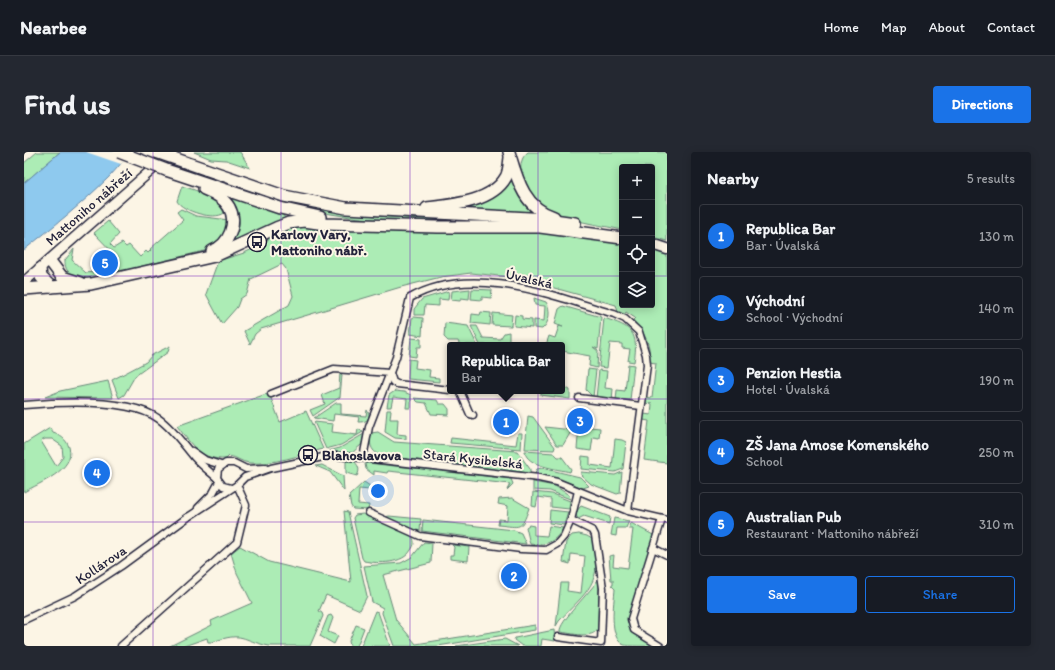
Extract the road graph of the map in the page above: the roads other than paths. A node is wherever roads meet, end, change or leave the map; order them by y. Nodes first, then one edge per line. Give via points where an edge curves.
1 (119, 152) edge
2 (156, 152) edge
3 (172, 152) edge
4 (510, 154) edge
5 (198, 184) junction
6 (405, 213) junction
7 (575, 223) junction
8 (378, 225) junction
9 (619, 234) edge
10 (619, 238) edge
11 (655, 245) edge
12 (667, 249) edge
13 (194, 260) junction
14 (50, 261) junction
15 (40, 269) junction
16 (24, 282) edge
17 (91, 284) junction
18 (51, 287) junction
19 (24, 289) edge
20 (390, 373) junction
21 (447, 390) edge
22 (271, 394) dead end
23 (461, 394) edge
24 (579, 398) dead end
25 (24, 405) edge
26 (641, 406) junction
27 (473, 415) dead end
28 (180, 440) junction
29 (363, 458) junction
30 (221, 465) junction
31 (237, 465) junction
32 (271, 468) junction
33 (218, 480) junction
34 (236, 484) junction
35 (578, 491) junction
36 (628, 511) junction
37 (369, 513) dead end
38 (185, 520) junction
39 (571, 520) junction
40 (664, 520) edge
41 (654, 548) junction
42 (667, 555) edge
43 (24, 620) edge
44 (558, 638) dead end
45 (121, 646) edge
46 (660, 646) edge

1 - 5 highway, bridge
2 - 6 highway, bridge via 284,196 346,208
3 - 14 main road, Mattoniho nábřeží
4 - 6 highway via 507,176 498,187 485,195 450,206
4 - 7 highway via 521,187 534,206 545,214
5 - 8 highway via 280,208 329,219
5 - 13 highway via 222,199 231,213 232,223 230,234 223,246
6 - 7 highway via 546,219
7 - 9 highway
8 - 10 highway via 540,227
8 - 13 highway via 304,221 289,223 215,256
11 - 12 main road
13 - 17 highway
14 - 15 main road, Mattoniho nábřeží
14 - 17 highway via 62,276 77,283
15 - 16 main road, Mattoniho nábřeží
15 - 18 highway via 41,277
17 - 18 highway
18 - 19 highway
20 - 21 street via 393,382 397,384
20 - 22 street via 334,369
20 - 26 street, Úvalská via 410,298 422,291 454,283 502,284 614,314 633,325 642,339 646,355
20 - 29 street, Úvalská via 369,427
23 - 27 street via 470,414
24 - 26 street
25 - 28 street, Stará Kysibelská via 52,403 137,408 159,419
26 - 36 street, Úvalská
28 - 30 street, Stará Kysibelská via 205,460
28 - 33 street, Stará Kysibelská
29 - 32 street, Stará Kysibelská via 322,457
29 - 35 street, Stará Kysibelská via 532,477 557,482
30 - 31 street, Stará Kysibelská via 229,462
30 - 33 street via 218,469
31 - 32 street, Stará Kysibelská via 246,468
31 - 34 street via 242,472
32 - 34 street, Stará Kysibelská
33 - 34 street, Stará Kysibelská via 223,486
33 - 38 street, Kollárova via 213,493
34 - 38 street, Kollárova
34 - 45 street via 246,505 237,542
35 - 36 street, Stará Kysibelská
35 - 39 street
36 - 40 street, Stará Kysibelská
37 - 39 street via 420,536 539,550 552,547 561,541
38 - 43 street, Kollárova via 75,596
39 - 44 street via 593,531 595,535 603,588 601,643
40 - 41 street
41 - 42 street
41 - 46 street via 632,612 631,623 636,633

